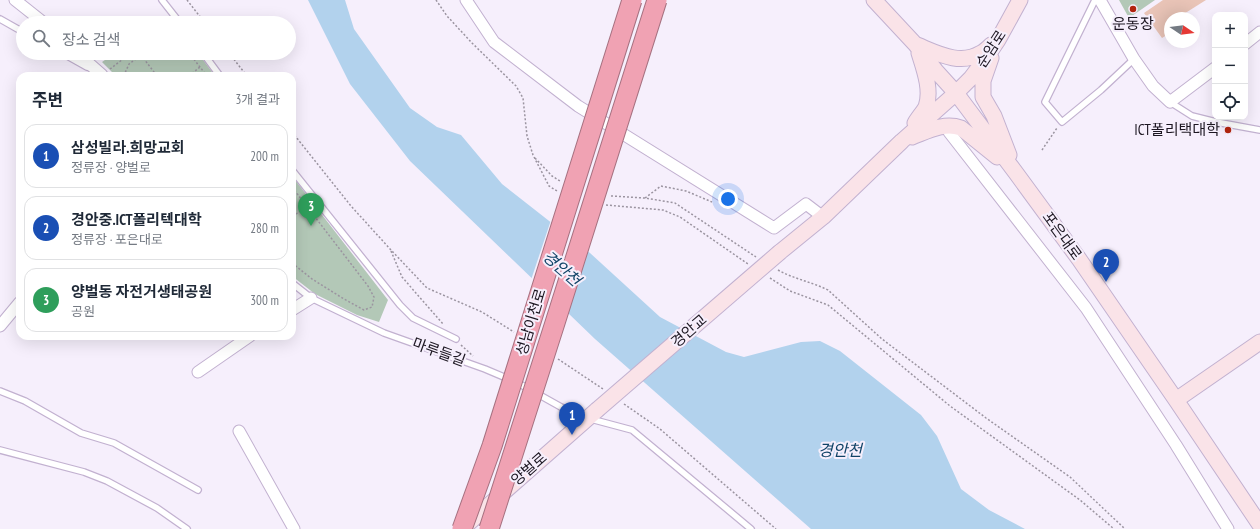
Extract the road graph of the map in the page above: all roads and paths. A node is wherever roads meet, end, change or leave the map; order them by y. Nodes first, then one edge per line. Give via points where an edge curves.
1 (15, 0) edge
2 (162, 0) edge
3 (186, 0) edge
4 (436, 0) edge
5 (466, 0) edge
6 (632, 0) edge
7 (657, 0) edge
8 (874, 0) edge
9 (1020, 0) edge
10 (1095, 0) edge
11 (1100, 0) edge
12 (35, 16) edge
13 (175, 16) edge
14 (199, 16) edge
15 (0, 19) edge
16 (16, 28) edge
17 (1260, 32) edge
18 (998, 40) junction
19 (1248, 42) edge
20 (916, 45) junction
21 (1134, 59) junction
22 (74, 60) edge
23 (85, 60) edge
24 (122, 60) edge
25 (134, 60) edge
26 (145, 60) edge
27 (194, 60) edge
28 (208, 60) edge
29 (234, 60) edge
30 (200, 67) junction
31 (1212, 70) edge
32 (95, 72) edge
33 (98, 72) edge
34 (107, 72) edge
35 (126, 72) edge
36 (154, 72) edge
37 (194, 72) edge
38 (204, 72) edge
39 (217, 72) edge
40 (244, 72) edge
41 (956, 93) junction
42 (1170, 102) junction
43 (1062, 122) junction
44 (949, 125) junction
45 (1260, 130) edge
46 (902, 141) junction
47 (1042, 150) dead end
48 (532, 155) junction
49 (1016, 173) junction
50 (296, 175) edge
51 (564, 183) dead end
52 (296, 192) edge
53 (561, 193) dead end
54 (605, 195) dead end
55 (644, 198) junction
56 (316, 201) junction
57 (715, 203) dead end
58 (601, 205) dead end
59 (307, 207) junction
60 (296, 214) edge
61 (823, 217) junction
62 (391, 250) dead end
63 (760, 259) dead end
64 (296, 266) edge
65 (773, 266) dead end
66 (752, 267) dead end
67 (765, 275) dead end
68 (296, 286) edge
69 (311, 298) junction
70 (16, 307) edge
71 (296, 307) edge
72 (0, 326) edge
73 (456, 339) junction
74 (244, 340) edge
75 (1260, 342) edge
76 (485, 369) junction
77 (198, 372) dead end
78 (0, 391) edge
79 (1176, 400) junction
80 (592, 414) junction
81 (239, 431) dead end
82 (0, 450) edge
83 (198, 490) dead end
84 (1260, 525) edge
85 (187, 529) edge
86 (294, 529) edge
87 (462, 529) edge
88 (489, 529) edge
89 (751, 529) edge
90 (1114, 529) edge
91 (1125, 529) edge
92 (1228, 529) edge

1 - 12 street
2 - 13 lane
3 - 14 path
4 - 48 path via 472,43 516,86 523,98
5 - 61 street via 494,42 578,106 774,228 806,204
6 - 87 highway, 성남이천로, bridge via 492,446
7 - 88 highway, 성남이천로, bridge
8 - 20 street, 포은대로
9 - 18 street, 순암로
10 - 43 lane via 1045,102
11 - 21 street
15 - 16 lane
17 - 19 street
18 - 20 street via 981,53 965,59 950,57
18 - 41 street, 순암로 via 975,73
18 - 49 street via 983,81 983,97 994,116
20 - 41 street, 포은대로
20 - 46 street via 923,65 928,99
21 - 42 street via 1153,86
21 - 43 lane
22 - 32 lane
23 - 33 street
24 - 34 path
25 - 35 path via 128,64
26 - 36 path
27 - 30 path
28 - 39 lane
29 - 40 path
30 - 37 path
30 - 38 path
31 - 42 street
41 - 46 street, 순암로
41 - 49 street, 포은대로
42 - 45 lane via 1192,116
43 - 47 path
44 - 46 street
44 - 49 street via 961,128
44 - 92 street via 949,132 1086,308
46 - 61 street, 경안교
48 - 51 path via 552,176
48 - 53 path via 549,186
49 - 79 street, 포은대로
50 - 56 lane
52 - 59 path
54 - 55 path
55 - 57 path via 661,186 686,191
55 - 63 path via 675,203
56 - 59 path
56 - 73 lane via 413,318
58 - 66 path via 663,210 674,214
59 - 60 path
59 - 64 path via 368,286 374,297 372,307 364,310 312,279
61 - 80 street, 경안교, bridge
62 - 73 path via 402,277
65 - 91 path via 786,274 828,290 888,344 1070,477
67 - 90 path via 790,291 828,305 950,406 1080,500
68 - 69 lane, 마루들길
69 - 71 street
69 - 76 lane, 마루들길 via 384,333
70 - 72 street
73 - 76 path
74 - 77 street
75 - 79 street
76 - 80 lane, 마루들길 via 518,383 561,407
78 - 83 lane via 25,401 81,433 114,443
79 - 84 street, 포은대로
80 - 87 street, 양벌로
80 - 89 lane, 마루들길 via 632,430
81 - 86 street
82 - 85 lane via 84,472 106,481 157,508

